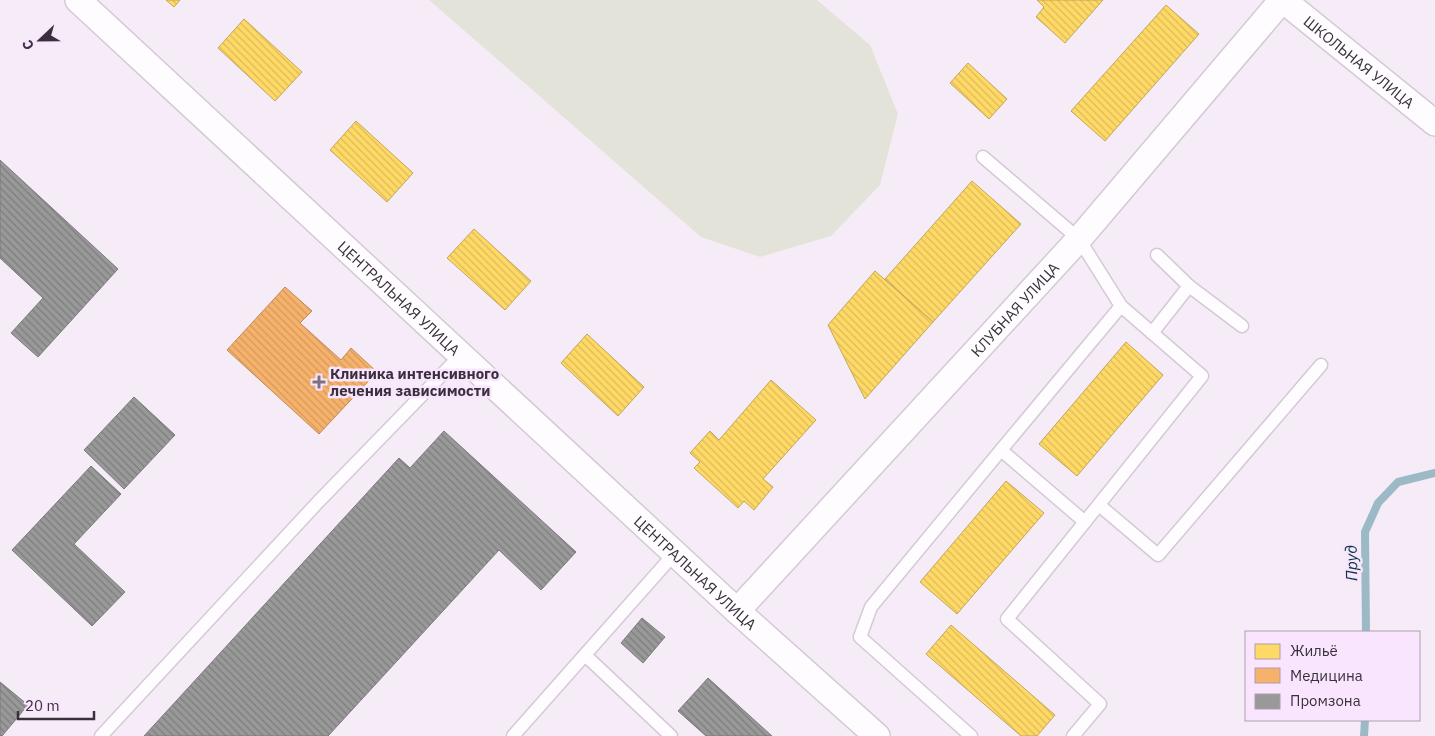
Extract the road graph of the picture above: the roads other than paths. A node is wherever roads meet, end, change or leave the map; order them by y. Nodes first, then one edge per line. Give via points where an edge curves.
1 (78, 0) edge
2 (1283, 0) edge
3 (1435, 123) edge
4 (983, 157) dead end
5 (1079, 239) junction
6 (1158, 255) dead end
7 (1189, 286) junction
8 (1121, 306) junction
9 (1242, 326) dead end
10 (1152, 333) junction
11 (461, 355) junction
12 (1321, 366) dead end
13 (1001, 450) junction
14 (1099, 505) junction
15 (1085, 522) junction
16 (675, 553) junction
17 (737, 611) junction
18 (585, 655) junction
19 (101, 736) edge
20 (513, 736) edge
21 (672, 736) edge
22 (877, 736) edge
23 (971, 736) edge
24 (1073, 736) edge

1 - 11 street, ЦЕНТРАЛЬНАЯ УЛИЦА
2 - 3 street, ШКОЛЬНАЯ УЛИЦА
2 - 5 street, КЛУБНАЯ УЛИЦА
4 - 5 lane
5 - 8 lane
5 - 17 street, КЛУБНАЯ УЛИЦА
6 - 7 lane
7 - 9 lane
7 - 10 lane
8 - 10 lane
8 - 13 lane
10 - 14 lane via 1202,376
11 - 16 street, ЦЕНТРАЛЬНАЯ УЛИЦА
11 - 19 lane via 319,501
12 - 14 lane via 1158,556
13 - 15 lane
13 - 23 lane via 871,607 860,636
14 - 15 lane
15 - 24 lane via 1007,619 1100,704
16 - 17 street, ЦЕНТРАЛЬНАЯ УЛИЦА
16 - 18 lane
17 - 22 street, ЦЕНТРАЛЬНАЯ УЛИЦА
18 - 20 lane
18 - 21 lane

